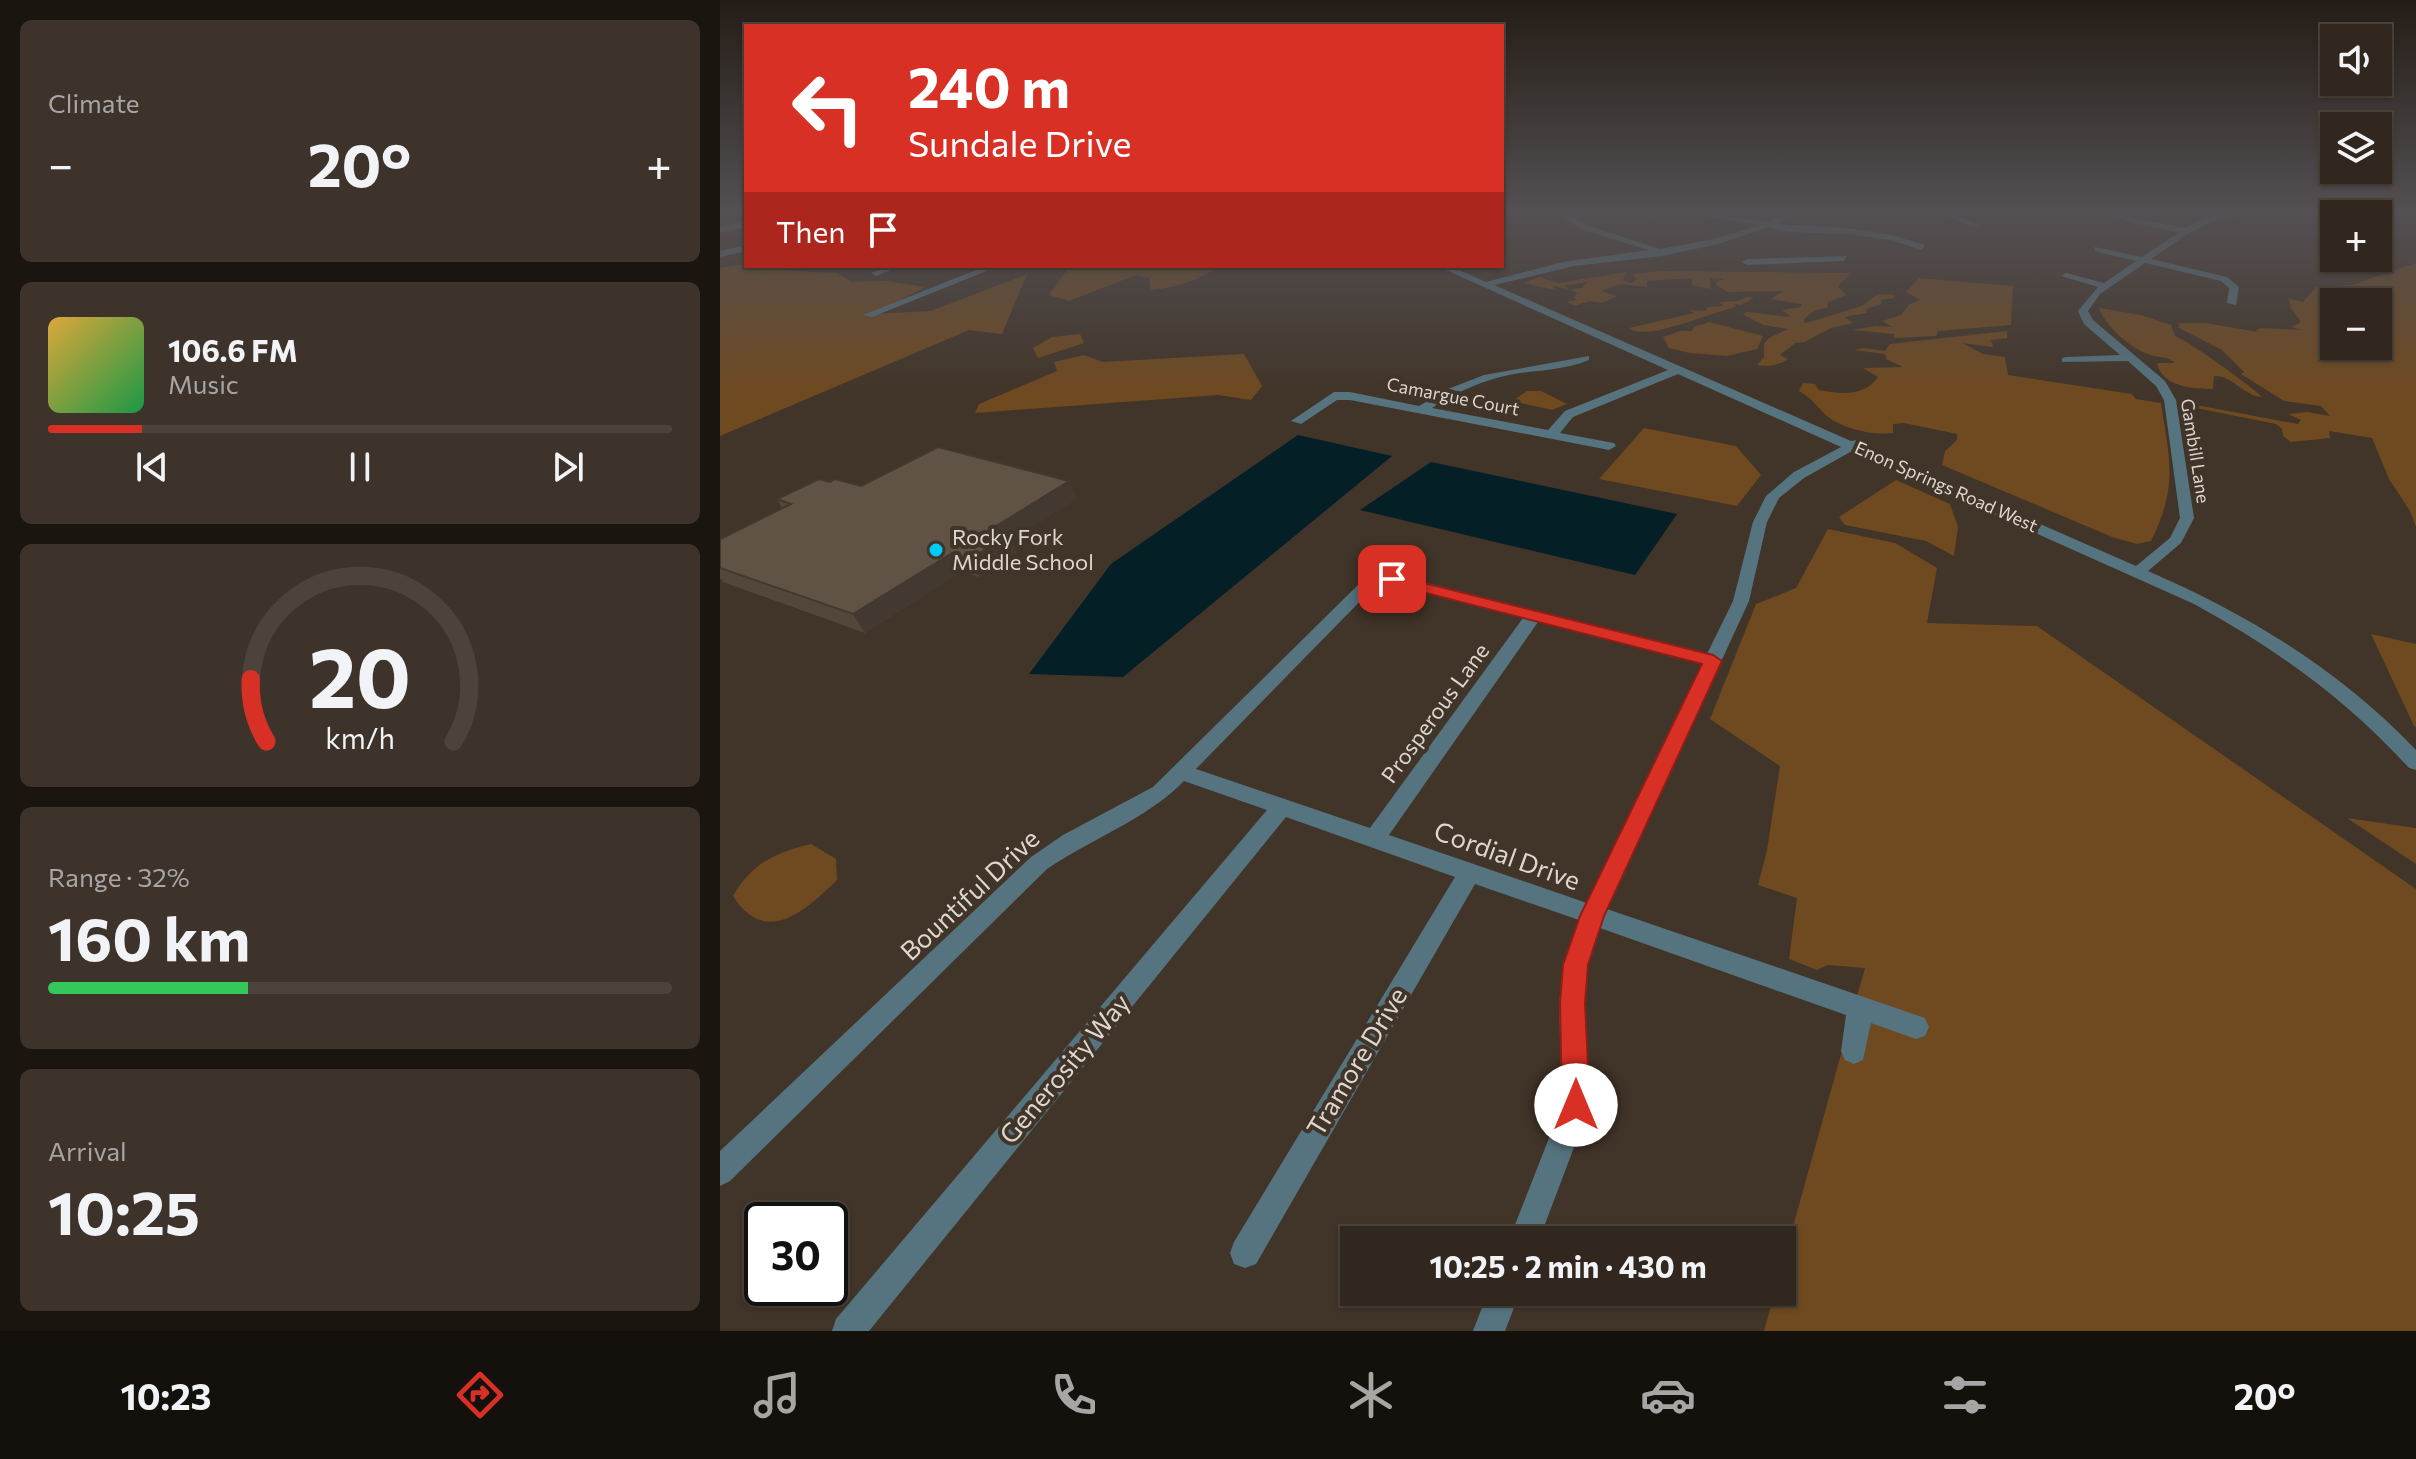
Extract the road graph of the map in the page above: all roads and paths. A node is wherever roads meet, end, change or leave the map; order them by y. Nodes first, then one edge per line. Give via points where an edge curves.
1 (973, 274) edge
2 (1464, 274) edge
3 (1472, 274) edge
4 (1533, 274) edge
5 (2125, 274) edge
6 (2204, 274) edge
7 (2066, 276) dead end
8 (1493, 285) junction
9 (2105, 286) junction
10 (2232, 303) dead end
11 (868, 315) dead end
12 (1585, 358) dead end
13 (2131, 358) junction
14 (2066, 360) dead end
15 (1678, 370) junction
16 (1421, 410) junction
17 (1297, 421) dead end
18 (1552, 434) junction
19 (1857, 443) junction
20 (1609, 446) dead end
21 (2144, 568) junction
22 (1534, 615) junction
23 (1713, 661) junction
24 (2416, 752) edge
25 (2416, 763) edge
26 (1181, 772) junction
27 (1282, 807) junction
28 (1374, 839) junction
29 (1470, 872) junction
30 (1592, 916) junction
31 (1860, 1009) junction
32 (1916, 1027) dead end
33 (1854, 1051) dead end
34 (720, 1171) edge
35 (1529, 1226) edge
36 (1245, 1253) dead end
37 (1499, 1306) edge
38 (848, 1331) edge
39 (1489, 1331) edge

1 - 11 street
2 - 8 street, Enon Springs Road West
3 - 8 street
4 - 8 street
5 - 9 street, Gambill Lane
6 - 10 street via 2234,287
7 - 9 street
8 - 15 street, Enon Springs Road West
8 - 19 street
9 - 13 street, Gambill Lane via 2083,314
12 - 16 street via 1506,372 1437,398
13 - 14 street
13 - 21 street, Gambill Lane via 2167,392 2187,518 2176,540
15 - 18 street via 1569,414
15 - 19 street, Enon Springs Road West
16 - 17 street, Camargue Court via 1334,396
16 - 18 street, Camargue Court
18 - 20 street, Camargue Court
19 - 21 street
19 - 23 street via 1773,496 1760,522 1741,601
21 - 24 street via 2239,610 2298,647 2372,706
21 - 25 street via 2296,656 2373,717
22 - 23 street
22 - 26 street, Bountiful Drive via 1374,578
22 - 28 street, Prosperous Lane
23 - 30 street
26 - 27 street, Cordial Drive
26 - 34 street, Bountiful Drive via 1160,793 1039,863
27 - 28 street, Cordial Drive
27 - 38 street, Generosity Way
28 - 29 street, Cordial Drive
29 - 30 street, Cordial Drive
29 - 36 street, Tramore Drive
30 - 31 street, Cordial Drive
30 - 35 street via 1576,965 1572,1003 1576,1105
31 - 32 street, Cordial Drive
31 - 33 street
37 - 39 street

